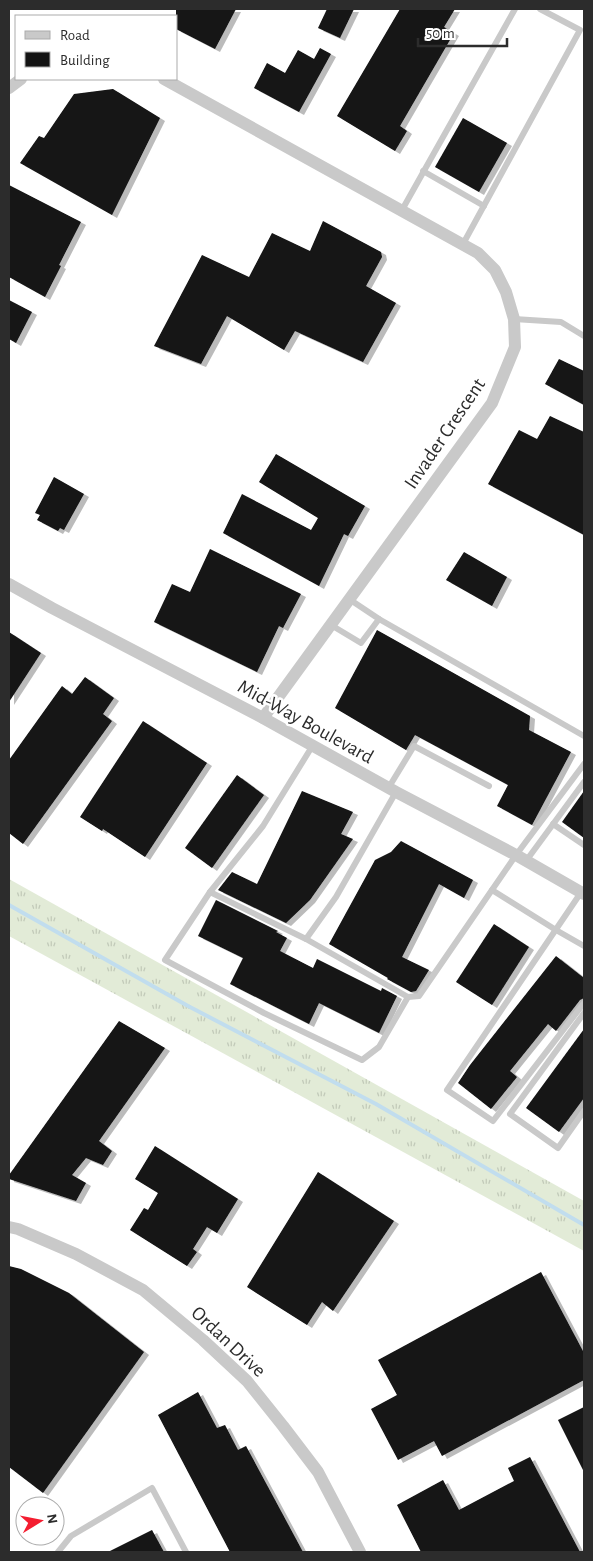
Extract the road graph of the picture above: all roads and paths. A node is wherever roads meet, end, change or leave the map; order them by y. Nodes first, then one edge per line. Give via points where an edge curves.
1 (515, 9) edge
2 (540, 9) edge
3 (20, 80) edge
4 (166, 80) edge
5 (9, 88) edge
6 (424, 171) junction
7 (484, 206) junction
8 (402, 210) junction
9 (463, 244) junction
10 (514, 319) junction
11 (584, 336) edge
12 (9, 584) edge
13 (349, 599) junction
14 (379, 619) junction
15 (331, 624) junction
16 (264, 718) junction
17 (584, 736) edge
18 (313, 745) junction
19 (584, 764) edge
20 (584, 782) edge
21 (489, 786) dead end
22 (392, 790) junction
23 (553, 824) junction
24 (584, 845) edge
25 (521, 858) junction
26 (492, 890) junction
27 (583, 891) edge
28 (210, 892) junction
29 (556, 930) junction
30 (306, 938) junction
31 (584, 946) edge
32 (408, 997) junction
33 (584, 1003) edge
34 (584, 1013) edge
35 (584, 1111) edge
36 (9, 1227) edge
37 (58, 1552) edge
38 (186, 1552) edge
39 (360, 1552) edge

1 - 6 lane
2 - 7 lane via 580,30
3 - 5 street
4 - 8 street, Invader Crescent
6 - 7 lane
6 - 8 lane
7 - 9 lane
8 - 9 street, Invader Crescent
9 - 10 street, Invader Crescent via 495,270
10 - 11 lane via 560,322
10 - 13 street, Invader Crescent via 515,347 492,403
12 - 16 street, Mid-Way Boulevard
13 - 14 lane
13 - 15 street, Invader Crescent
14 - 15 lane via 361,643
14 - 17 lane
15 - 16 street, Invader Crescent
16 - 18 street, Mid-Way Boulevard
18 - 22 street, Mid-Way Boulevard
18 - 28 lane via 263,826
19 - 25 lane
20 - 23 lane
21 - 22 lane via 414,746
22 - 25 street, Mid-Way Boulevard
22 - 30 lane via 336,898
23 - 24 lane
23 - 25 lane
25 - 26 lane
25 - 27 street, Mid-Way Boulevard
26 - 29 lane
26 - 32 lane via 419,996
27 - 29 lane
28 - 30 lane
28 - 32 lane via 165,960 264,1013 362,1060 379,1047
29 - 31 lane
29 - 33 lane via 447,1090 493,1121
30 - 32 lane
34 - 35 lane via 510,1114 558,1148
36 - 39 street, Ordan Drive via 76,1254 143,1290 203,1340 247,1381 318,1472
37 - 38 lane via 71,1536 152,1488

